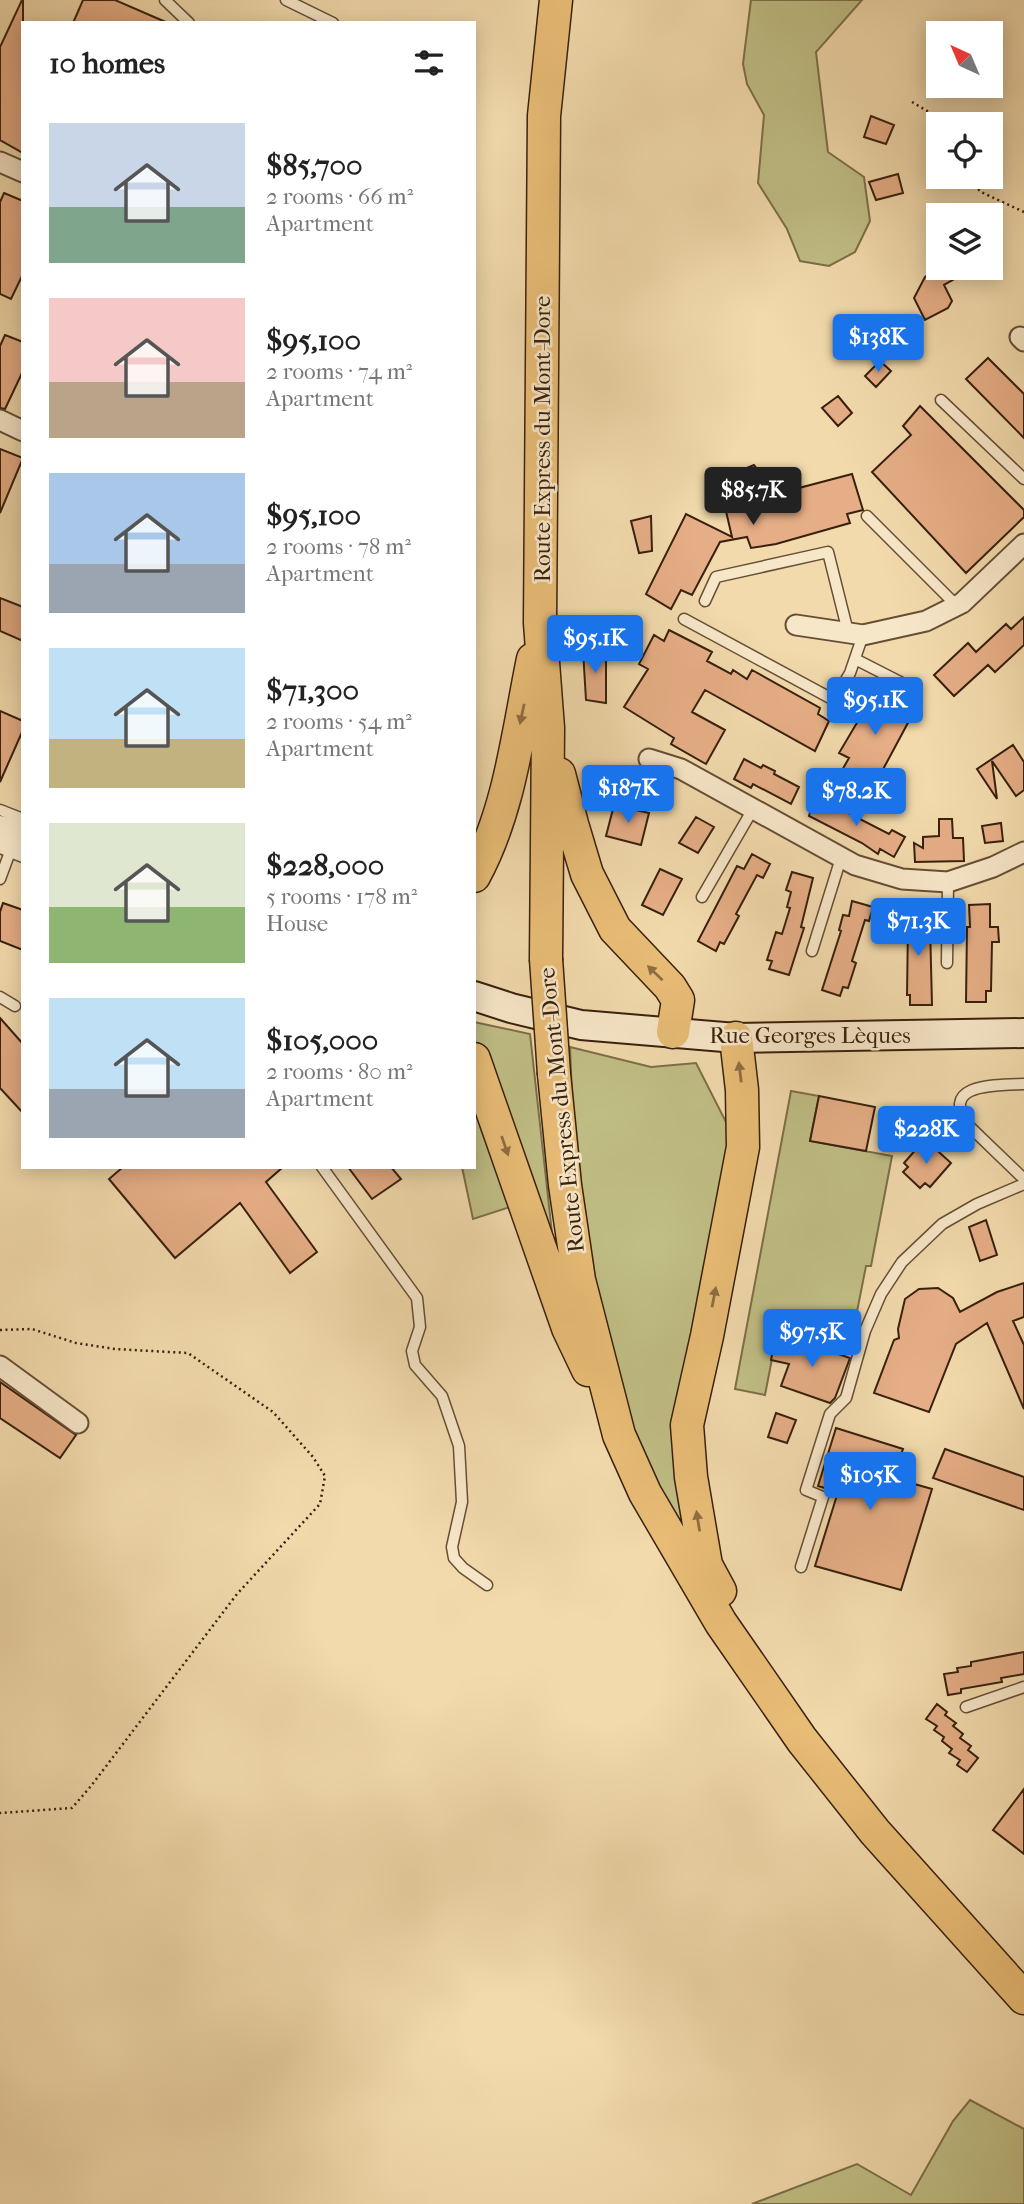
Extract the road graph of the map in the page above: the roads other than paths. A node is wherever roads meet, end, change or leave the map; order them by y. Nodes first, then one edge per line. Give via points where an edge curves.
1 (164, 0) edge
2 (286, 0) edge
3 (556, 0) edge
4 (187, 21) edge
5 (328, 21) edge
6 (0, 162) edge
7 (21, 171) edge
8 (941, 400) dead end
9 (0, 419) edge
10 (21, 430) edge
11 (1024, 479) edge
12 (867, 516) dead end
13 (1024, 544) edge
14 (705, 601) dead end
15 (956, 605) junction
16 (684, 619) dead end
17 (540, 623) junction
18 (796, 625) dead end
19 (856, 634) junction
20 (855, 659) junction
21 (902, 683) dead end
22 (548, 728) junction
23 (649, 759) dead end
24 (0, 810) edge
25 (753, 810) junction
26 (21, 818) edge
27 (8, 842) edge
28 (1024, 852) edge
29 (21, 855) edge
30 (841, 858) junction
31 (476, 872) edge
32 (0, 879) edge
33 (948, 882) junction
34 (702, 897) dead end
35 (812, 951) dead end
36 (947, 964) dead end
37 (476, 997) edge
38 (0, 998) edge
39 (15, 1006) dead end
40 (673, 1032) junction
41 (1024, 1033) edge
42 (736, 1038) junction
43 (476, 1065) edge
44 (1024, 1084) edge
45 (323, 1169) edge
46 (1024, 1182) edge
47 (0, 1366) edge
48 (78, 1423) dead end
49 (619, 1434) junction
50 (801, 1567) dead end
51 (487, 1585) dead end
52 (1024, 1687) edge
53 (966, 1707) dead end
54 (992, 1961) junction
55 (1024, 1998) edge

1 - 4 lane
2 - 5 lane
3 - 17 main road, Route Express du Mont-Dore via 544,116
6 - 7 street
8 - 11 lane
9 - 10 street
12 - 15 lane
13 - 15 street
14 - 19 lane via 716,577 828,552
15 - 19 street via 926,621
16 - 20 lane via 834,700
17 - 22 main road, Route Express du Mont-Dore
17 -> 31 main road via 502,810
18 - 19 street
19 - 20 lane
20 - 21 lane
40 -> 22 main road via 678,1000 615,929 587,874
22 - 49 main road, Route Express du Mont-Dore, bridge via 546,959 565,1185 579,1280
23 - 25 street via 681,769
24 - 26 lane
25 - 30 street
25 - 34 lane
27 - 29 lane
27 - 32 lane
28 - 33 street
30 - 33 street via 902,879
30 - 35 lane
33 - 36 lane
37 - 40 main road, Rue Georges Lèques via 581,1025
38 - 39 lane
40 - 42 main road, Rue Georges Lèques
41 - 42 main road, Rue Georges Lèques
54 -> 42 main road via 818,1741 775,1681 706,1565 687,1425 743,1147
43 -> 49 main road via 568,1328
44 - 46 lane via 981,1086 970,1090 960,1106 970,1127
45 - 51 lane via 417,1298 420,1327 412,1351 415,1365 442,1396 459,1446 462,1502 452,1547 454,1558
46 - 50 lane via 942,1224 902,1262 881,1294 846,1398 830,1413 806,1490 823,1497
47 - 48 street
49 - 54 main road, Route Express du Mont-Dore via 645,1493 685,1564 802,1740 875,1832
52 - 53 lane
54 - 55 main road, Route Express du Mont-Dore

